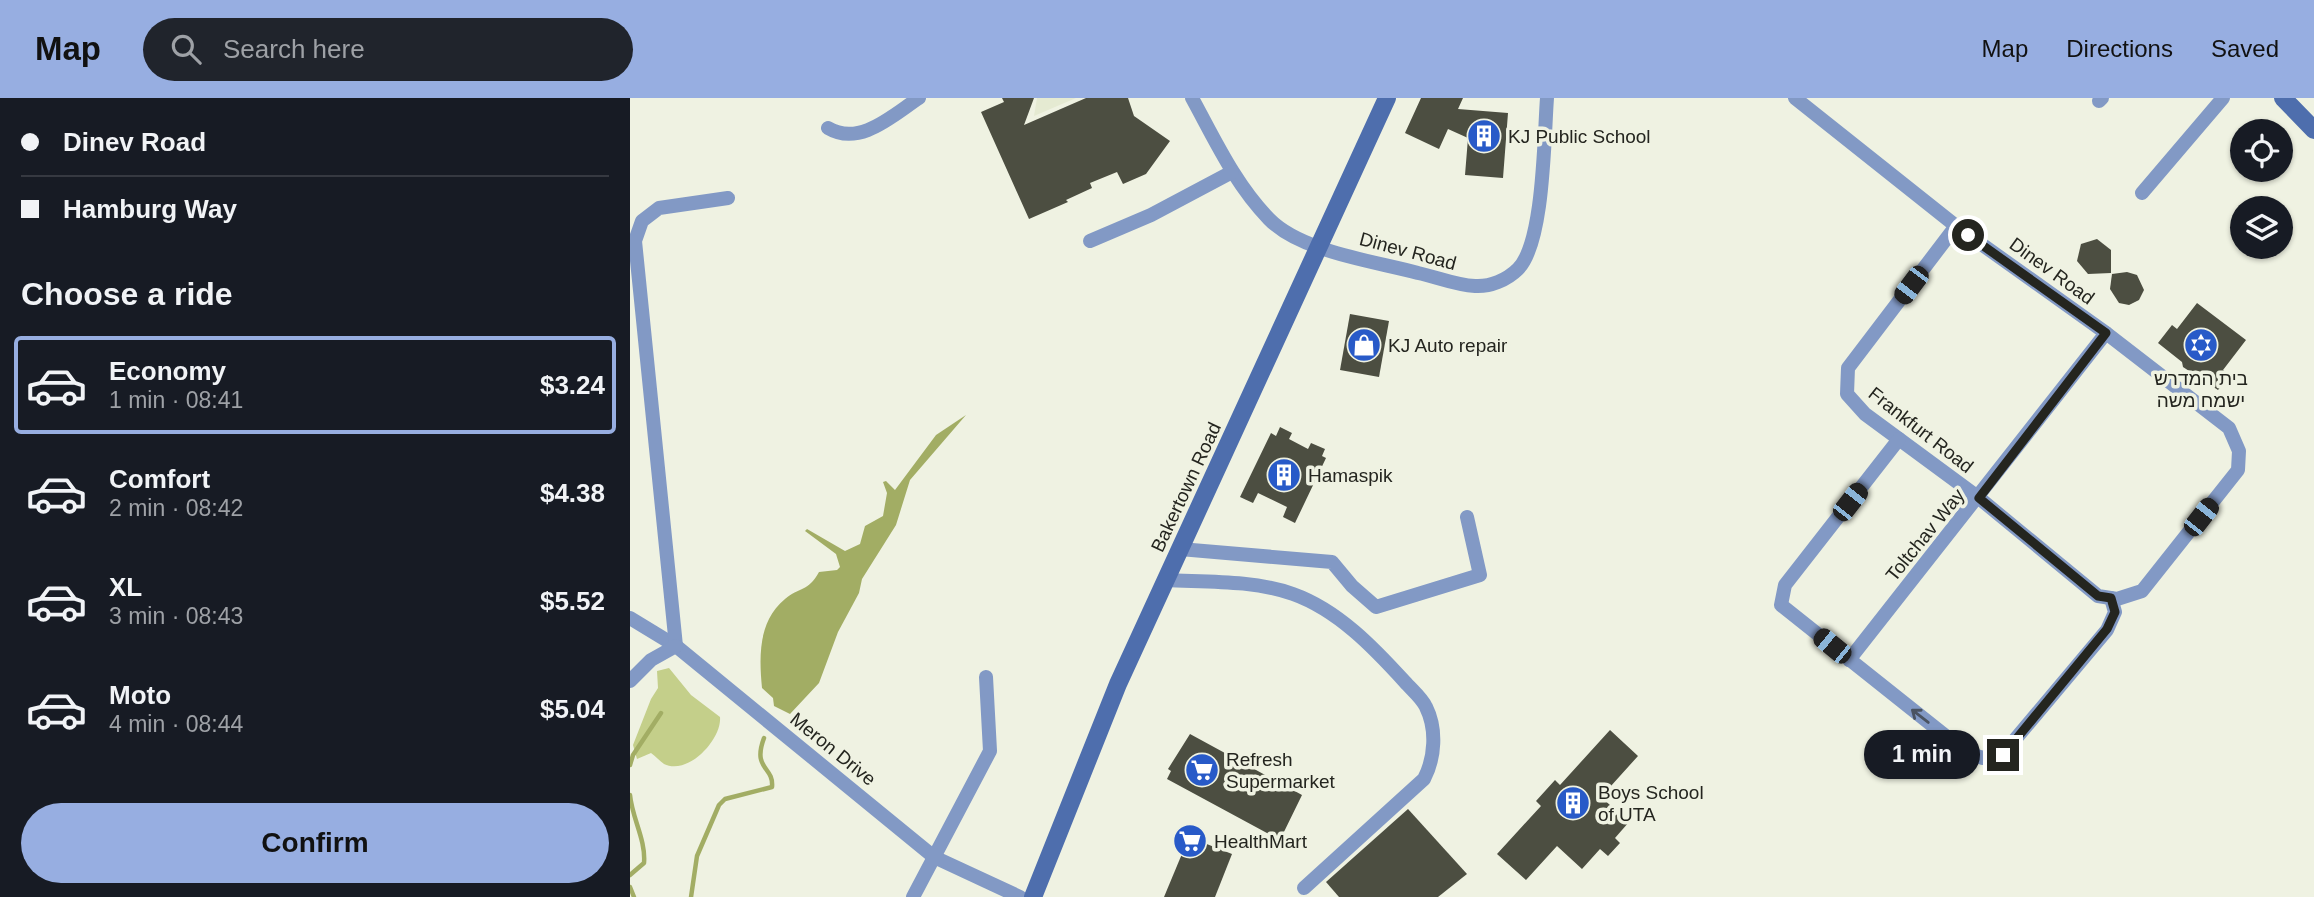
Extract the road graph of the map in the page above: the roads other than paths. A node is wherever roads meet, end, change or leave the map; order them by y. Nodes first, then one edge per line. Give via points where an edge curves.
1 (919, 98) edge
2 (1192, 98) edge
3 (1387, 98) edge
4 (1547, 98) edge
5 (1795, 98) edge
6 (2223, 98) edge
7 (2283, 98) edge
8 (828, 128) dead end
9 (2314, 130) edge
10 (1232, 172) junction
11 (2142, 193) dead end
12 (728, 198) dead end
13 (1956, 226) junction
14 (1090, 241) dead end
15 (1319, 247) junction
16 (2106, 333) junction
17 (1899, 439) junction
18 (1979, 498) junction
19 (1467, 517) dead end
20 (1180, 549) junction
21 (1166, 580) junction
22 (2111, 598) junction
23 (630, 618) edge
24 (676, 646) junction
25 (1849, 660) junction
26 (986, 677) dead end
27 (630, 681) edge
28 (934, 857) junction
29 (1304, 888) dead end
30 (913, 897) edge
31 (1020, 897) edge
32 (1033, 897) edge

1 - 8 street via 860,133
2 - 10 street, Dinev Road
3 - 15 street, Bakertown Road
4 - 15 street, Dinev Road via 1530,250 1519,268 1499,282 1476,286 1452,283
5 - 13 street, Dinev Road
6 - 11 street
7 - 9 street
10 - 14 street
10 - 15 street, Dinev Road via 1270,220
12 - 24 street via 659,208 642,220 635,241
13 - 16 street, Dinev Road
13 - 17 street, Frankfurt Road via 1848,368 1847,394
15 - 20 street, Bakertown Road
16 - 18 street, Toltchav Way
16 - 22 street, Dinev Road via 2228,428 2239,451 2238,470 2142,591
17 - 18 street, Frankfurt Road
17 - 25 street via 1782,592 1781,605
18 - 22 street, Frankfurt Road via 2098,596
18 - 25 street, Toltchav Way
19 - 20 street via 1480,575 1376,607 1332,562
20 - 21 street, Bakertown Road
21 - 29 street via 1267,587 1328,610 1380,655 1426,705 1433,747 1424,779
21 - 32 street, Bakertown Road via 1087,755
22 -> 25 street via 2115,612 2107,629 1999,757 1967,753
23 - 24 street, Meron Drive
24 - 27 street via 651,660
24 - 28 street, Meron Drive
26 - 28 street via 990,751
28 - 30 street
28 - 31 street, Meron Drive

